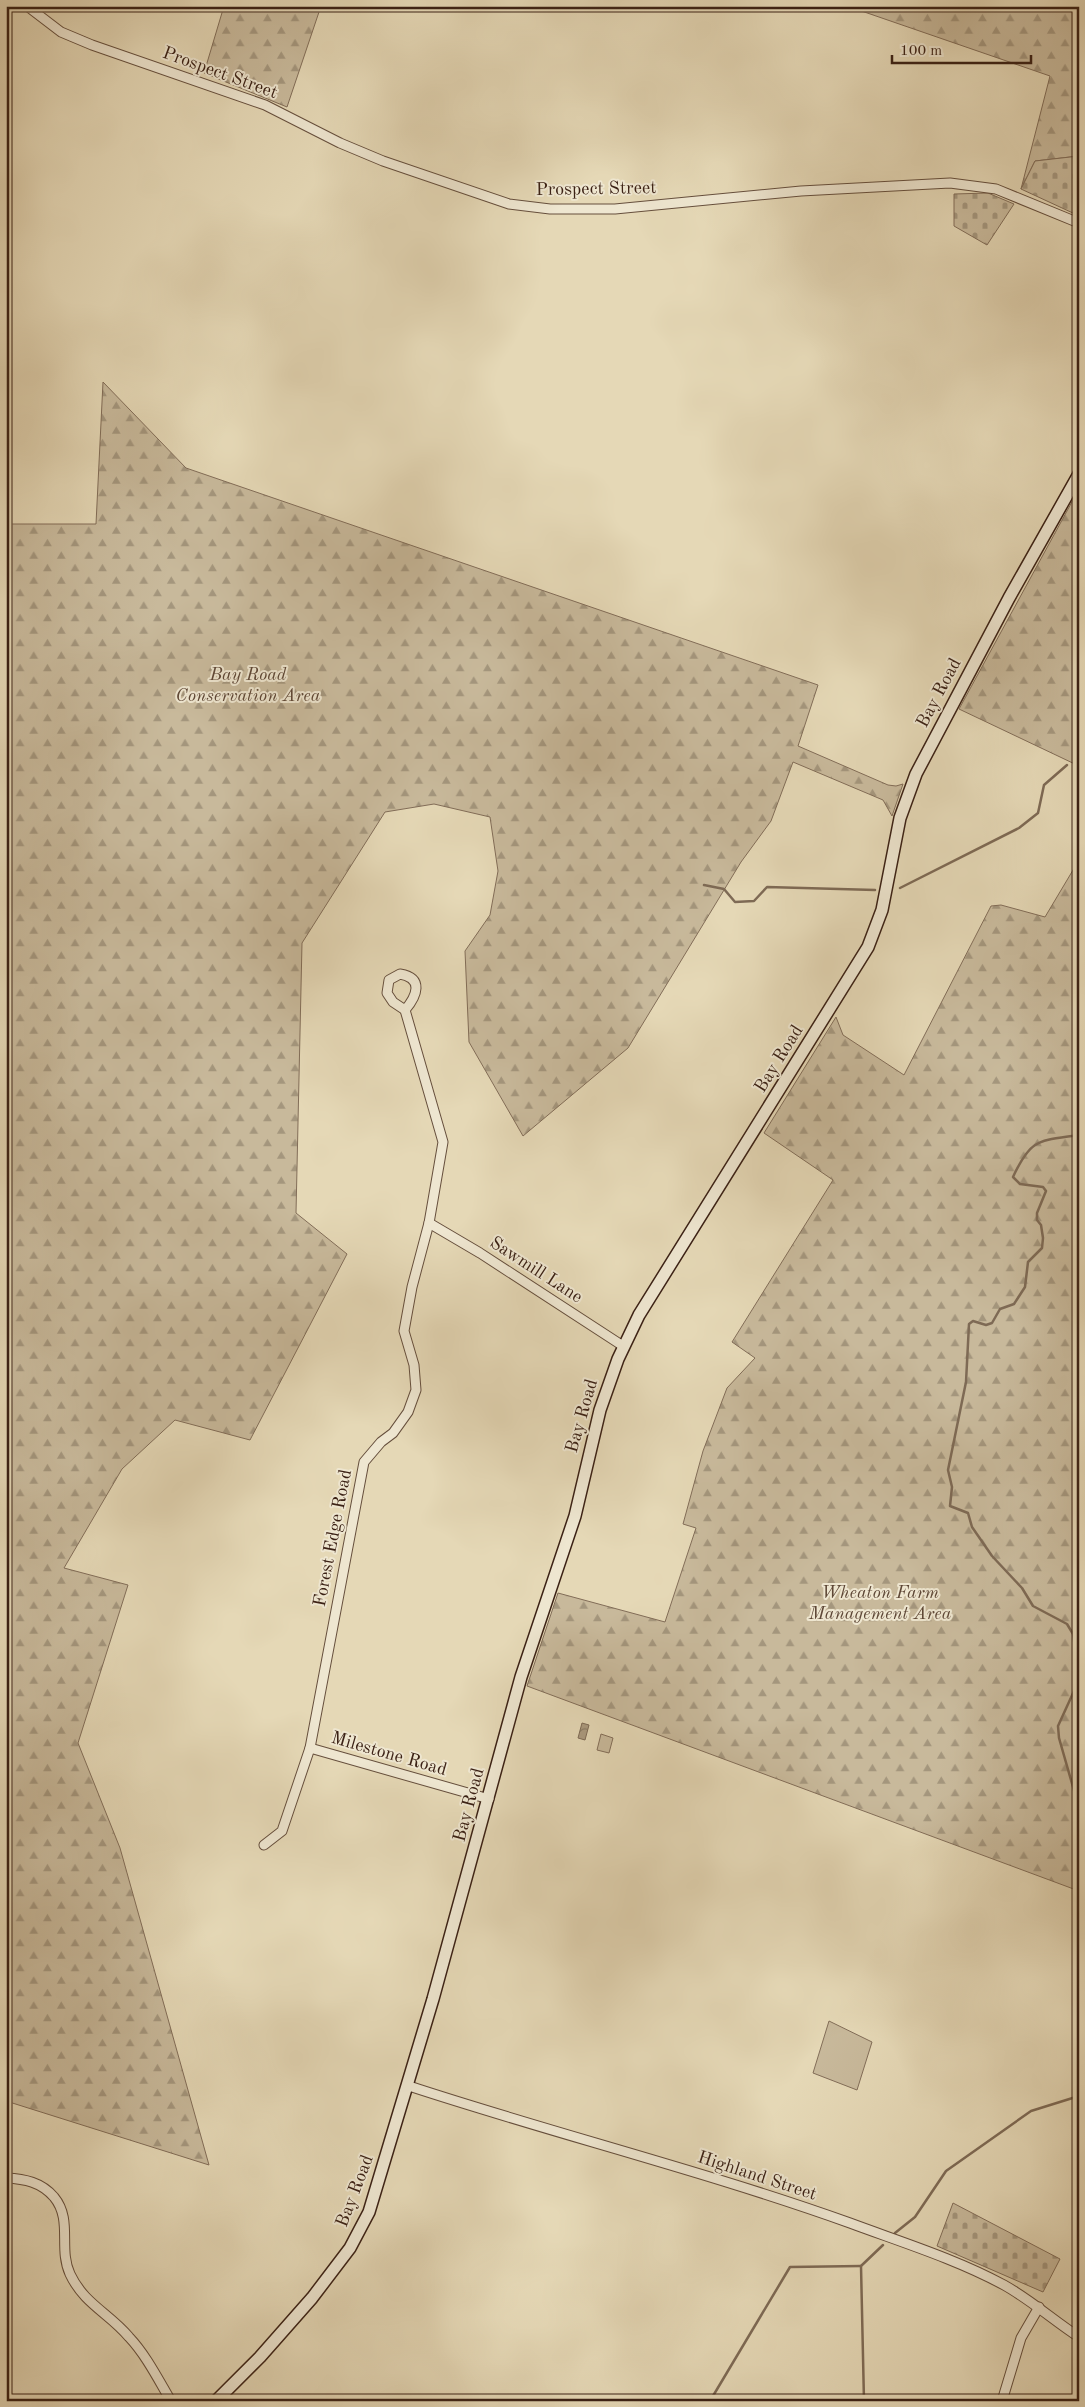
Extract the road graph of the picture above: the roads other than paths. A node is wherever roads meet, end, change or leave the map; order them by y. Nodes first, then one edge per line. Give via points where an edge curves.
1 (27, 6) edge
2 (1079, 223) edge
3 (1079, 474) edge
4 (405, 1010) dead end
5 (429, 1223) junction
6 (624, 1346) junction
7 (310, 1748) junction
8 (489, 1799) junction
9 (264, 1845) dead end
10 (408, 2086) junction
11 (6, 2178) edge
12 (1038, 2307) junction
13 (1079, 2337) edge
14 (171, 2401) edge
15 (216, 2401) edge
16 (1002, 2401) edge

1 - 2 street, Prospect Street via 61,32 92,45 265,105 383,162 509,204 550,209 615,209 801,191 950,183 996,189
3 - 6 main road, Bay Road via 916,774 900,818 882,910 868,947 639,1315
4 - 5 street, Forest Edge Road via 443,1142
5 - 6 street, Sawmill Lane
5 - 7 street, Forest Edge Road via 404,1331 414,1365 416,1390 408,1412 393,1433 364,1462
6 - 8 main road, Bay Road via 600,1410 575,1516 521,1677
7 - 8 street, Milestone Road
7 - 9 street, Forest Edge Road via 282,1831
8 - 10 main road, Bay Road
10 - 12 street, Highland Street via 811,2209 989,2277
10 - 15 main road, Bay Road via 373,2201 350,2248 288,2327
11 - 14 street via 35,2183 55,2198 64,2215 65,2258 72,2277 90,2304 134,2342
12 - 13 street, Highland Street
12 - 16 street via 1021,2338

